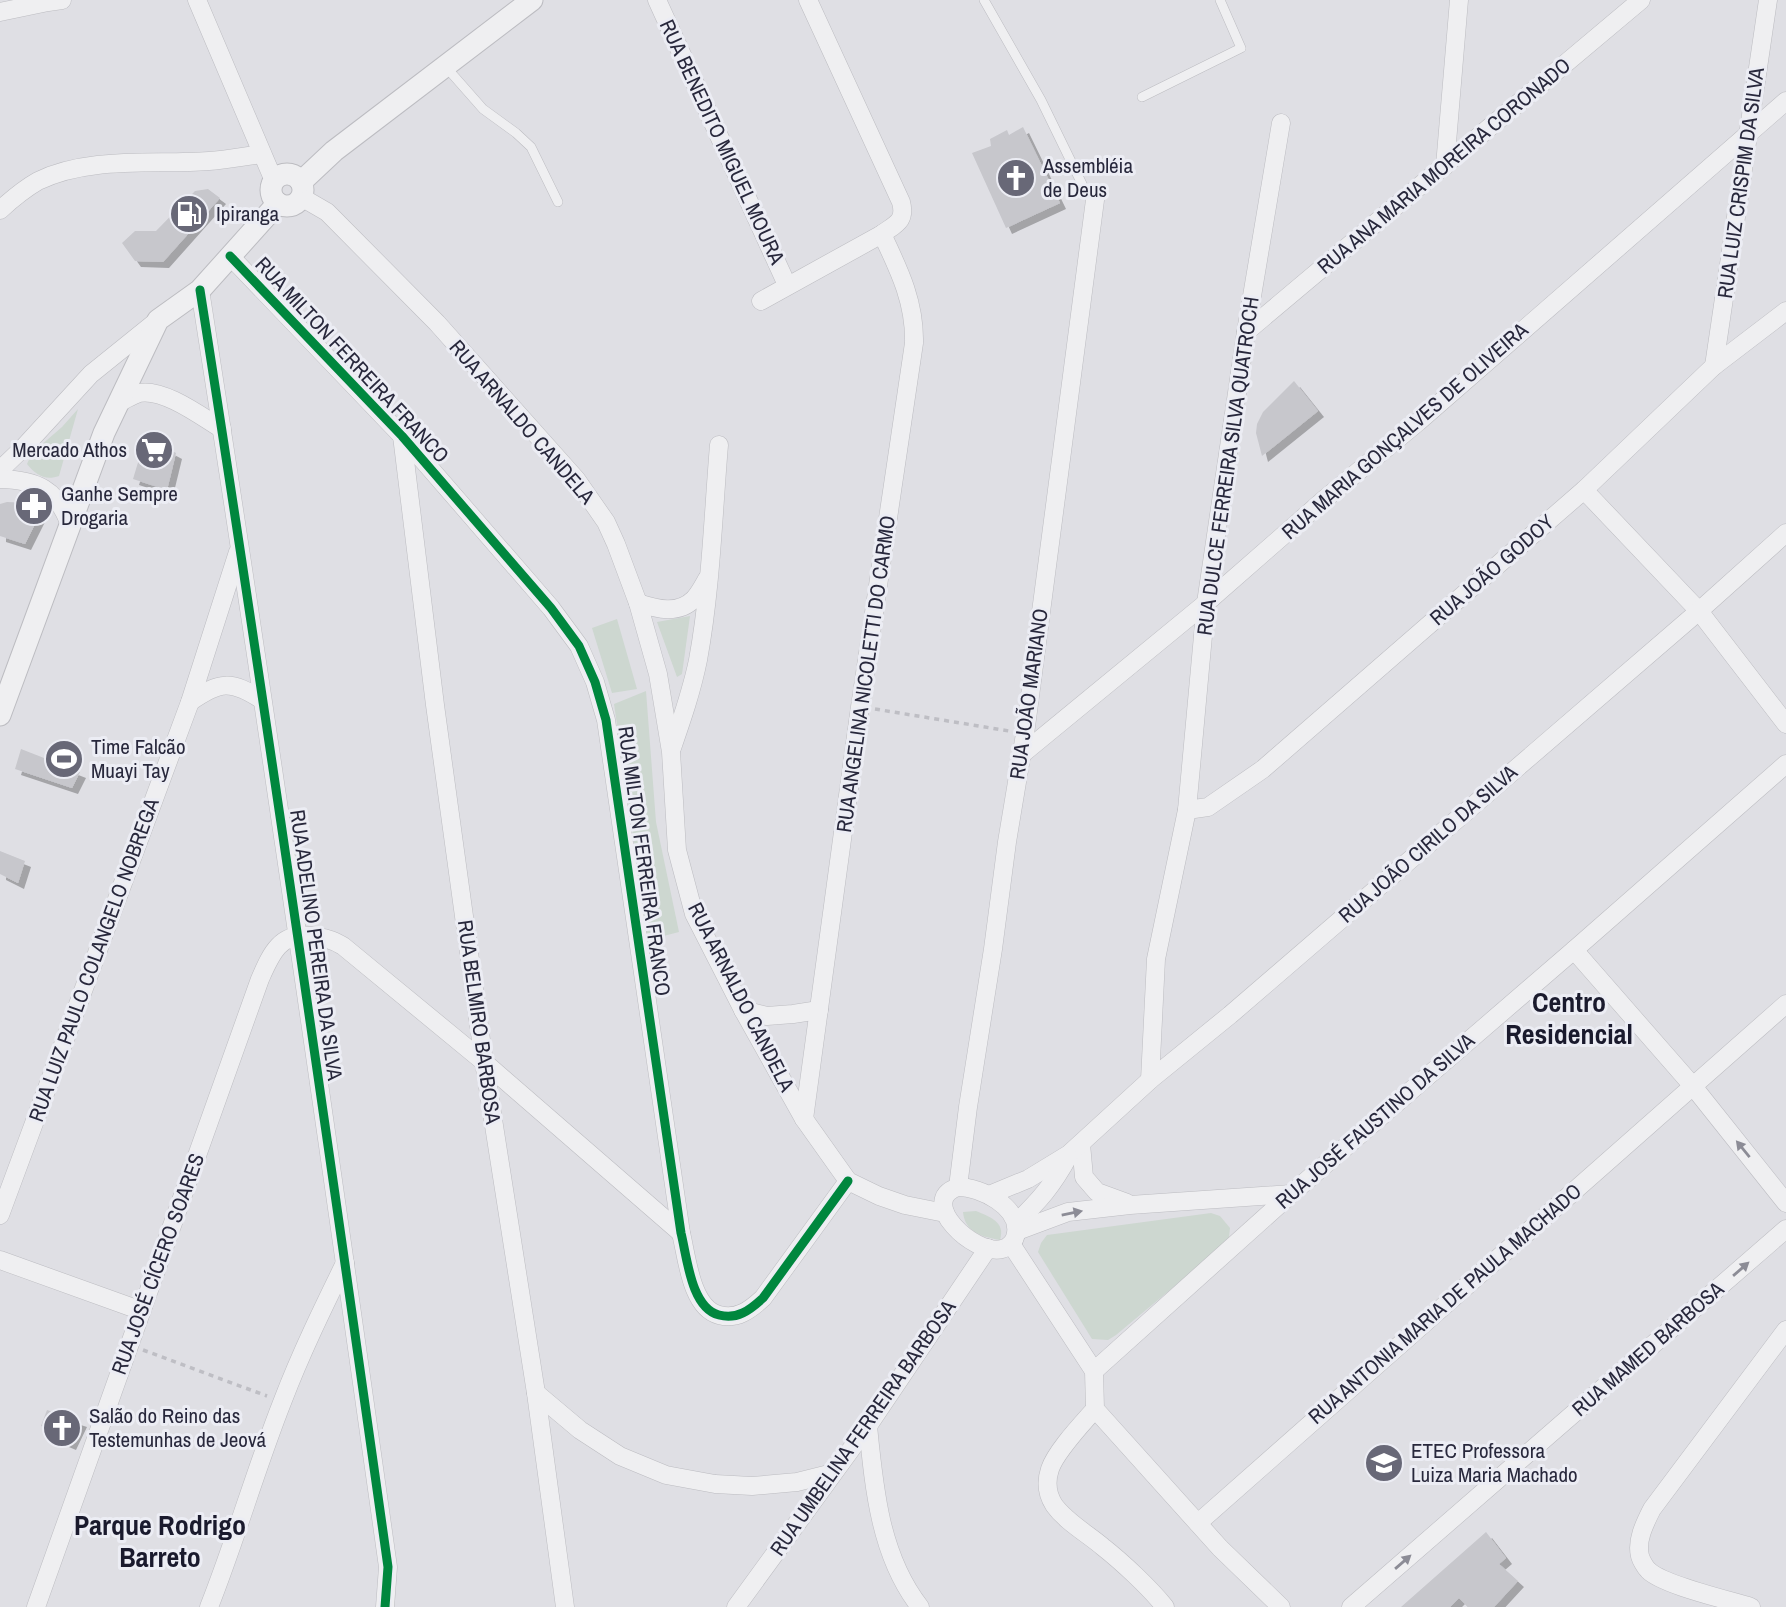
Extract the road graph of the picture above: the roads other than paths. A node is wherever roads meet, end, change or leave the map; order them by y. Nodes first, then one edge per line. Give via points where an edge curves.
1 (62, 0) edge
2 (197, 0) edge
3 (532, 0) edge
4 (657, 0) edge
5 (808, 0) edge
6 (984, 0) edge
7 (1220, 0) edge
8 (1459, 0) edge
9 (1641, 0) edge
10 (1768, 0) edge
11 (0, 12) edge
12 (445, 65) junction
13 (1142, 97) dead end
14 (1786, 102) edge
15 (1281, 123) dead end
16 (1747, 135) junction
17 (262, 154) junction
18 (1445, 166) junction
19 (274, 181) junction
20 (1082, 184) dead end
21 (301, 190) junction
22 (1095, 200) dead end
23 (558, 202) dead end
24 (278, 203) junction
25 (0, 211) edge
26 (882, 234) junction
27 (230, 256) junction
28 (787, 285) junction
29 (200, 290) junction
30 (761, 301) dead end
31 (1786, 311) edge
32 (158, 320) junction
33 (1246, 332) junction
34 (1714, 366) junction
35 (118, 402) junction
36 (222, 429) junction
37 (402, 436) junction
38 (719, 445) dead end
39 (0, 470) edge
40 (0, 480) edge
41 (1584, 490) junction
42 (70, 525) junction
43 (1786, 533) edge
44 (240, 545) junction
45 (709, 576) junction
46 (638, 603) junction
47 (1206, 603) junction
48 (1699, 611) junction
49 (262, 700) junction
50 (190, 702) junction
51 (0, 715) edge
52 (1786, 724) edge
53 (671, 752) junction
54 (1021, 755) junction
55 (1786, 764) edge
56 (1187, 810) junction
57 (298, 934) junction
58 (1574, 950) junction
59 (1786, 1004) edge
60 (743, 1010) junction
61 (819, 1010) junction
62 (484, 1062) junction
63 (1150, 1080) junction
64 (1692, 1086) junction
65 (804, 1119) junction
66 (1075, 1149) junction
67 (848, 1181) junction
68 (958, 1187) junction
69 (1291, 1194) junction
70 (989, 1195) junction
71 (1786, 1203) edge
72 (1130, 1205) junction
73 (945, 1213) junction
74 (0, 1215) edge
75 (1786, 1229) edge
76 (681, 1233) junction
77 (1015, 1233) junction
78 (988, 1248) junction
79 (0, 1260) edge
80 (345, 1263) junction
81 (142, 1311) junction
82 (1786, 1330) edge
83 (1094, 1371) junction
84 (536, 1393) junction
85 (1095, 1409) junction
86 (868, 1426) junction
87 (833, 1473) junction
88 (1198, 1523) junction
89 (1355, 1606) edge
90 (36, 1607) edge
91 (209, 1607) edge
92 (385, 1607) edge
93 (565, 1607) edge
94 (736, 1607) edge
95 (920, 1607) edge
96 (1165, 1607) edge
97 (1281, 1607) edge
98 (1751, 1607) edge

1 - 11 street
2 - 17 street
3 - 12 street
4 - 28 street, RUA BENEDITO MIGUEL MOURA
5 - 26 street via 901,202 902,218
6 - 20 lane
7 - 13 lane via 1241,48
8 - 18 street
9 - 18 street, RUA ANA MARIA MOREIRA CORONADO
10 - 16 street, RUA LUIZ CRISPIM DA SILVA
12 - 21 street via 334,151
12 - 23 lane via 483,109 531,147
14 - 16 street, RUA MARIA GONÇALVES DE OLIVEIRA
15 - 33 street, RUA DULCE FERREIRA SILVA QUATROCH
16 - 34 street, RUA LUIZ CRISPIM DA SILVA
16 - 47 street, RUA MARIA GONÇALVES DE OLIVEIRA
17 - 19 street
17 - 25 street via 62,171 38,181
18 - 33 street, RUA ANA MARIA MOREIRA CORONADO
19 - 21 street via 287,174 297,178
19 - 24 street via 272,195
21 - 24 street via 293,205
21 - 46 street, RUA ARNALDO CANDELA via 437,323 576,478 606,523
22 - 54 street, RUA JOÃO MARIANO
24 - 27 street
26 - 28 street
26 - 61 street, RUA ANGELINA NICOLETTI DO CARMO via 912,307 914,343
27 - 29 street
27 - 37 street, RUA MILTON FERREIRA FRANCO
28 - 30 street
29 - 32 street
29 - 36 street, RUA ADELINO PEREIRA DA SILVA
31 - 34 street, RUA JOÃO GODOY
32 - 35 street
32 - 39 street via 91,374
33 - 47 street, RUA DULCE FERREIRA SILVA QUATROCH
34 - 41 street, RUA JOÃO GODOY
35 - 36 street via 142,393 166,397
35 - 42 street
36 - 44 street, RUA ADELINO PEREIRA DA SILVA
37 - 62 street, RUA BELMIRO BARBOSA
37 - 76 street, RUA MILTON FERREIRA FRANCO via 551,608 579,646 595,682 608,733
38 - 45 street
40 - 42 street via 27,481 43,488 56,498
41 - 48 street
41 - 56 street, RUA JOÃO GODOY via 1263,769 1208,807
42 - 51 street
43 - 48 street, RUA JOÃO CIRILO DA SILVA
44 - 49 street, RUA ADELINO PEREIRA DA SILVA
44 - 50 street, RUA LUIZ PAULO COLANGELO NOBREGA
45 - 46 street via 695,599 684,606 671,610
45 - 53 street via 698,660
46 - 53 street, RUA ARNALDO CANDELA via 658,674
47 - 54 street, RUA MARIA GONÇALVES DE OLIVEIRA
47 - 56 street, RUA DULCE FERREIRA SILVA QUATROCH
48 - 52 street
48 - 63 street, RUA JOÃO CIRILO DA SILVA
49 - 50 street via 228,685 208,689
49 - 57 street, RUA ADELINO PEREIRA DA SILVA
50 - 74 street, RUA LUIZ PAULO COLANGELO NOBREGA
53 - 60 street, RUA ARNALDO CANDELA via 682,874 694,914
54 - 68 street, RUA JOÃO MARIANO
55 - 58 street, RUA JOSÉ FAUSTINO DA SILVA
56 - 63 street, RUA DULCE FERREIRA SILVA QUATROCH via 1156,959
57 - 62 street via 328,938 343,946
57 - 80 street, RUA ADELINO PEREIRA DA SILVA
57 - 81 street, RUA JOSÉ CÍCERO SOARES via 279,945 260,979
58 - 64 street
58 - 69 street, RUA JOSÉ FAUSTINO DA SILVA
59 - 64 street, RUA ANTONIA MARIA DE PAULA MACHADO
60 - 61 street via 767,1016
60 - 65 street, RUA ARNALDO CANDELA
61 - 65 street, RUA ANGELINA NICOLETTI DO CARMO
62 - 76 street
62 - 84 street, RUA BELMIRO BARBOSA
63 - 66 street, RUA JOÃO CIRILO DA SILVA
71 -> 64 street
64 - 88 street, RUA ANTONIA MARIA DE PAULA MACHADO
65 - 67 street, RUA ARNALDO CANDELA
66 - 70 street, RUA JOÃO CIRILO DA SILVA via 1028,1179
66 - 72 street via 1084,1177 1097,1192
66 - 77 street, RUA JOÃO CIRILO DA SILVA
67 - 73 street, RUA ARNALDO CANDELA via 905,1205
67 - 76 street, RUA MILTON FERREIRA FRANCO via 763,1298 740,1315 713,1314 702,1305
68 - 70 street
68 - 73 street via 945,1197
69 - 72 street
69 - 83 street, RUA JOSÉ FAUSTINO DA SILVA
70 - 77 street via 1016,1219
77 -> 72 street via 1068,1212
73 - 78 street via 958,1231
89 -> 75 street, RUA MAMED BARBOSA
77 - 78 street via 999,1250
77 - 83 street
78 - 86 street, RUA UMBELINA FERREIRA BARBOSA
79 - 81 street
80 - 91 street via 282,1402
80 - 92 street, RUA ADELINO PEREIRA DA SILVA via 388,1567
81 - 90 street, RUA JOSÉ CÍCERO SOARES
82 - 98 street via 1652,1509 1639,1544 1640,1558 1649,1572
83 - 85 street
84 - 87 street via 620,1457 666,1475 752,1486
84 - 93 street, RUA BELMIRO BARBOSA
85 - 88 street
85 - 96 street via 1050,1467 1049,1494 1066,1518 1105,1548
86 - 87 street, RUA UMBELINA FERREIRA BARBOSA
86 - 95 street via 874,1486 887,1541
87 - 94 street, RUA UMBELINA FERREIRA BARBOSA
88 - 97 street

